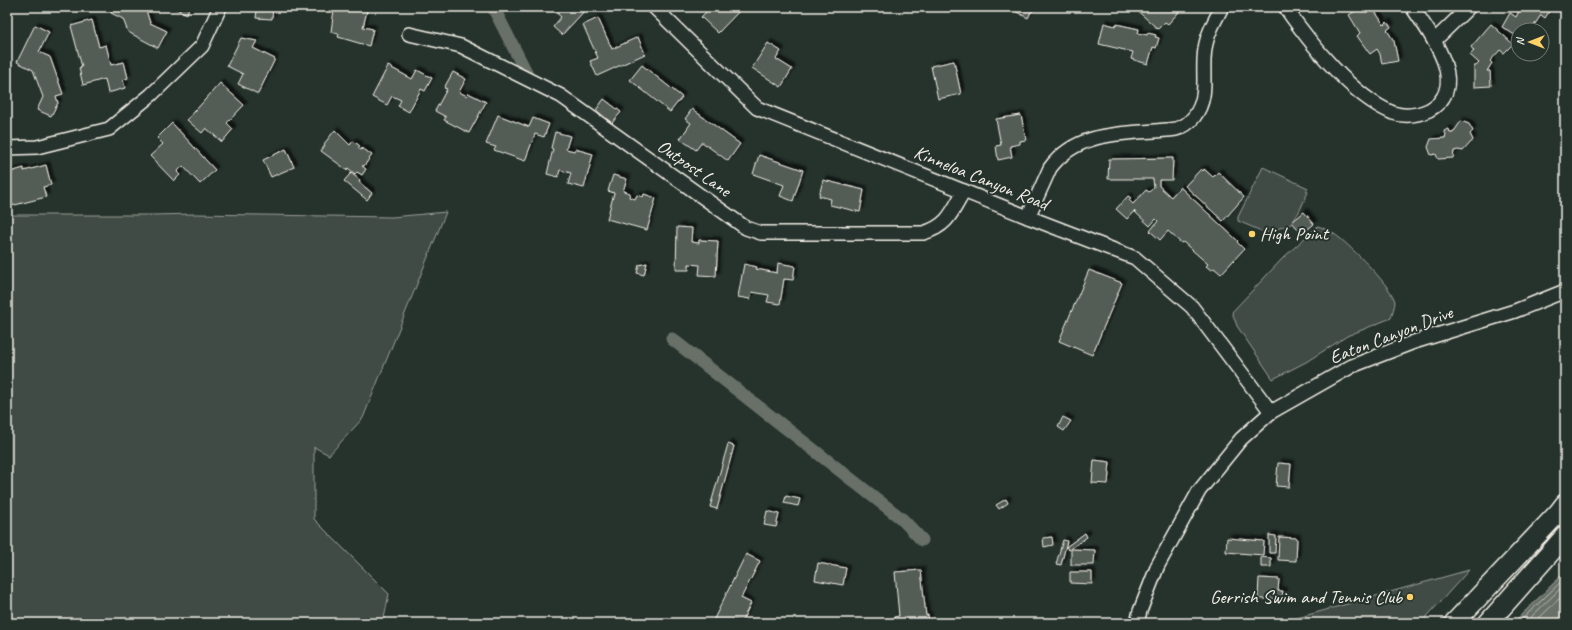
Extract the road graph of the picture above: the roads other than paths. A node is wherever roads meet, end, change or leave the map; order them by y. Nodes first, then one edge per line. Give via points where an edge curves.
1 (220, 7) edge
2 (654, 7) edge
3 (1222, 7) edge
4 (1285, 7) edge
5 (1412, 7) edge
6 (1469, 7) edge
7 (409, 34) dead end
8 (1434, 41) junction
9 (7, 148) edge
10 (964, 191) junction
11 (1028, 217) junction
12 (1565, 291) edge
13 (1271, 412) junction
14 (1565, 504) edge
15 (1565, 536) edge
16 (1137, 623) edge
17 (1454, 623) edge
18 (1488, 623) edge

1 - 9 street via 202,46 151,95 108,129 37,147
2 - 10 street, Kinneloa Canyon Road via 757,108
3 - 11 street via 1206,40 1204,50 1204,98 1191,120 1176,129 1098,137 1070,149 1050,168
4 - 8 street via 1341,74 1372,101 1398,114 1423,112 1438,102 1444,94 1447,68
5 - 8 street
6 - 8 street
7 - 10 street, Outpost Lane via 461,46 561,96 746,228 761,233 923,233 941,225 949,218
10 - 11 street, Kinneloa Canyon Road
11 - 13 street, Kinneloa Canyon Road via 1135,258 1192,307
12 - 13 street, Eaton Canyon Drive via 1515,312 1414,342 1352,366
13 - 16 street, Eaton Canyon Drive via 1241,439 1199,491 1158,565
14 - 17 main road
15 - 18 main road

